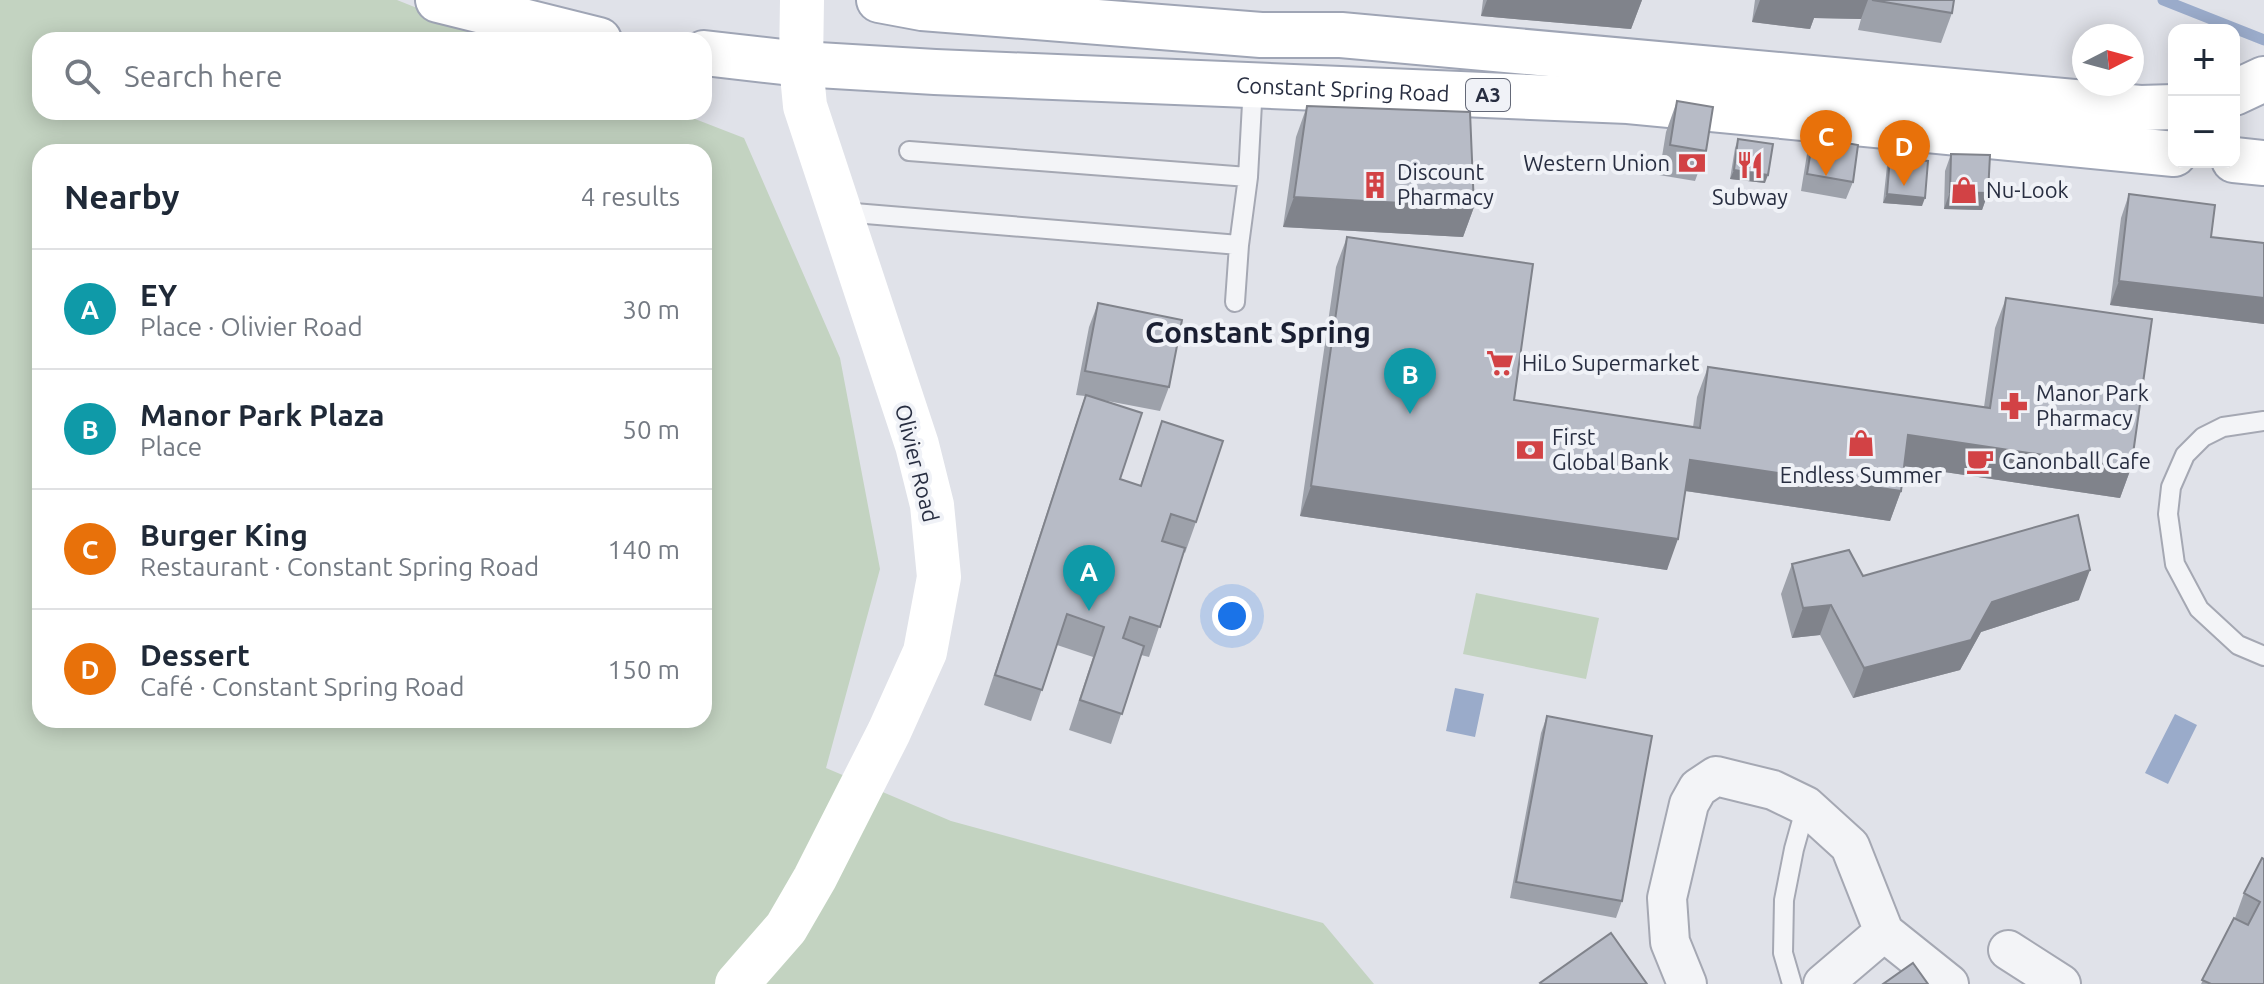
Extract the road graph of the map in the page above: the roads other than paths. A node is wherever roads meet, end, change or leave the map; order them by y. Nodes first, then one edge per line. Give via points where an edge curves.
1 (438, 0) edge
2 (802, 0) edge
3 (879, 0) edge
4 (567, 32) edge
5 (712, 54) edge
6 (801, 64) junction
7 (2264, 79) edge
8 (1253, 85) junction
9 (2240, 90) edge
10 (2168, 107) edge
11 (909, 151) dead end
12 (2168, 153) edge
13 (2240, 161) edge
14 (2264, 163) edge
15 (1248, 177) junction
16 (842, 212) junction
17 (1239, 245) junction
18 (1235, 302) dead end
19 (2264, 421) edge
20 (2264, 656) edge
21 (1806, 806) junction
22 (1884, 932) junction
23 (2008, 950) dead end
24 (737, 984) edge
25 (1687, 984) edge
26 (1792, 984) edge
27 (1823, 984) edge
28 (1949, 984) edge
29 (2061, 984) edge

1 - 4 main road
2 - 6 main road, Olivier Road
3 - 10 main road, A3 via 922,8 1261,35 1341,35
5 - 6 main road, Constant Spring Road / A3
6 - 8 main road, Constant Spring Road / A3
6 - 16 main road, Olivier Road via 805,106
7 - 9 main road
8 - 12 main road, Constant Spring Road / A3 via 1628,101
8 - 15 lane
11 - 15 lane
13 - 14 main road
15 - 17 lane
16 - 17 lane
16 - 24 main road, Olivier Road via 917,445 932,505 939,577 925,652 889,732 786,928
17 - 18 lane
19 - 20 lane via 2223,427 2203,437 2185,455 2171,487 2168,514 2175,564 2199,609 2238,645
21 - 22 street via 1850,846
21 - 25 street via 1773,790 1716,776 1698,788 1689,804 1667,898 1670,942
21 - 26 lane via 1784,900 1783,953
22 - 27 street
22 - 28 street
23 - 29 street

